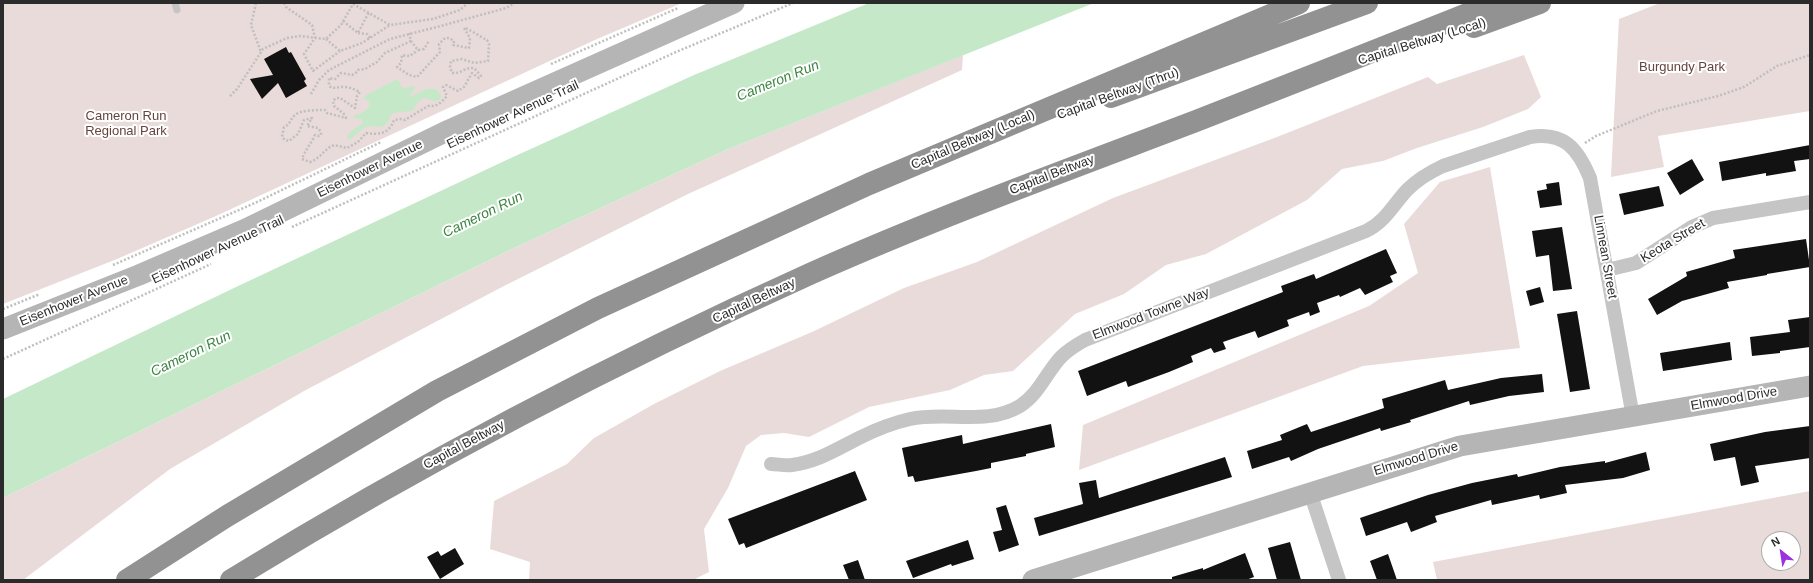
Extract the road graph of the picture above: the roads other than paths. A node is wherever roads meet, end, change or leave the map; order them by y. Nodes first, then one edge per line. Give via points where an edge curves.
1 (734, 3) edge
2 (1299, 3) edge
3 (1367, 3) edge
4 (1495, 3) edge
5 (1540, 3) edge
6 (1303, 79) junction
7 (1530, 137) joint
8 (869, 184) junction
9 (1810, 202) edge
10 (1607, 270) junction
11 (3, 329) edge
12 (1810, 386) edge
13 (1633, 417) junction
14 (771, 464) dead end
15 (1310, 492) junction
16 (127, 580) edge
17 (231, 580) edge
18 (1033, 580) edge
19 (1339, 580) edge

1 - 11 street, Eisenhower Avenue via 456,127 246,229
2 - 8 highway, Capital Beltway (Local)
3 - 8 highway, Capital Beltway (Thru)
4 - 6 highway
5 - 6 highway, Capital Beltway (Local) via 1475,26
6 - 17 highway, Capital Beltway via 950,215 740,307 572,388 470,442 355,506
7 - 10 street, Linnean Street via 1553,136 1563,141 1575,152 1585,167 1593,190
7 - 14 street, Elmwood Towne Way via 1431,172 1407,190 1379,224 1366,231 1085,340 1060,358 1030,398 1009,411 986,417 942,416 910,419 877,429 809,462 791,466
8 - 16 highway via 605,305 451,384 241,508
9 - 10 street, Keota Street via 1713,218 1692,227 1636,263
10 - 13 street, Linnean Street
12 - 13 street, Elmwood Drive
13 - 15 street, Elmwood Drive via 1460,446
15 - 18 street, Elmwood Drive
15 - 19 street

